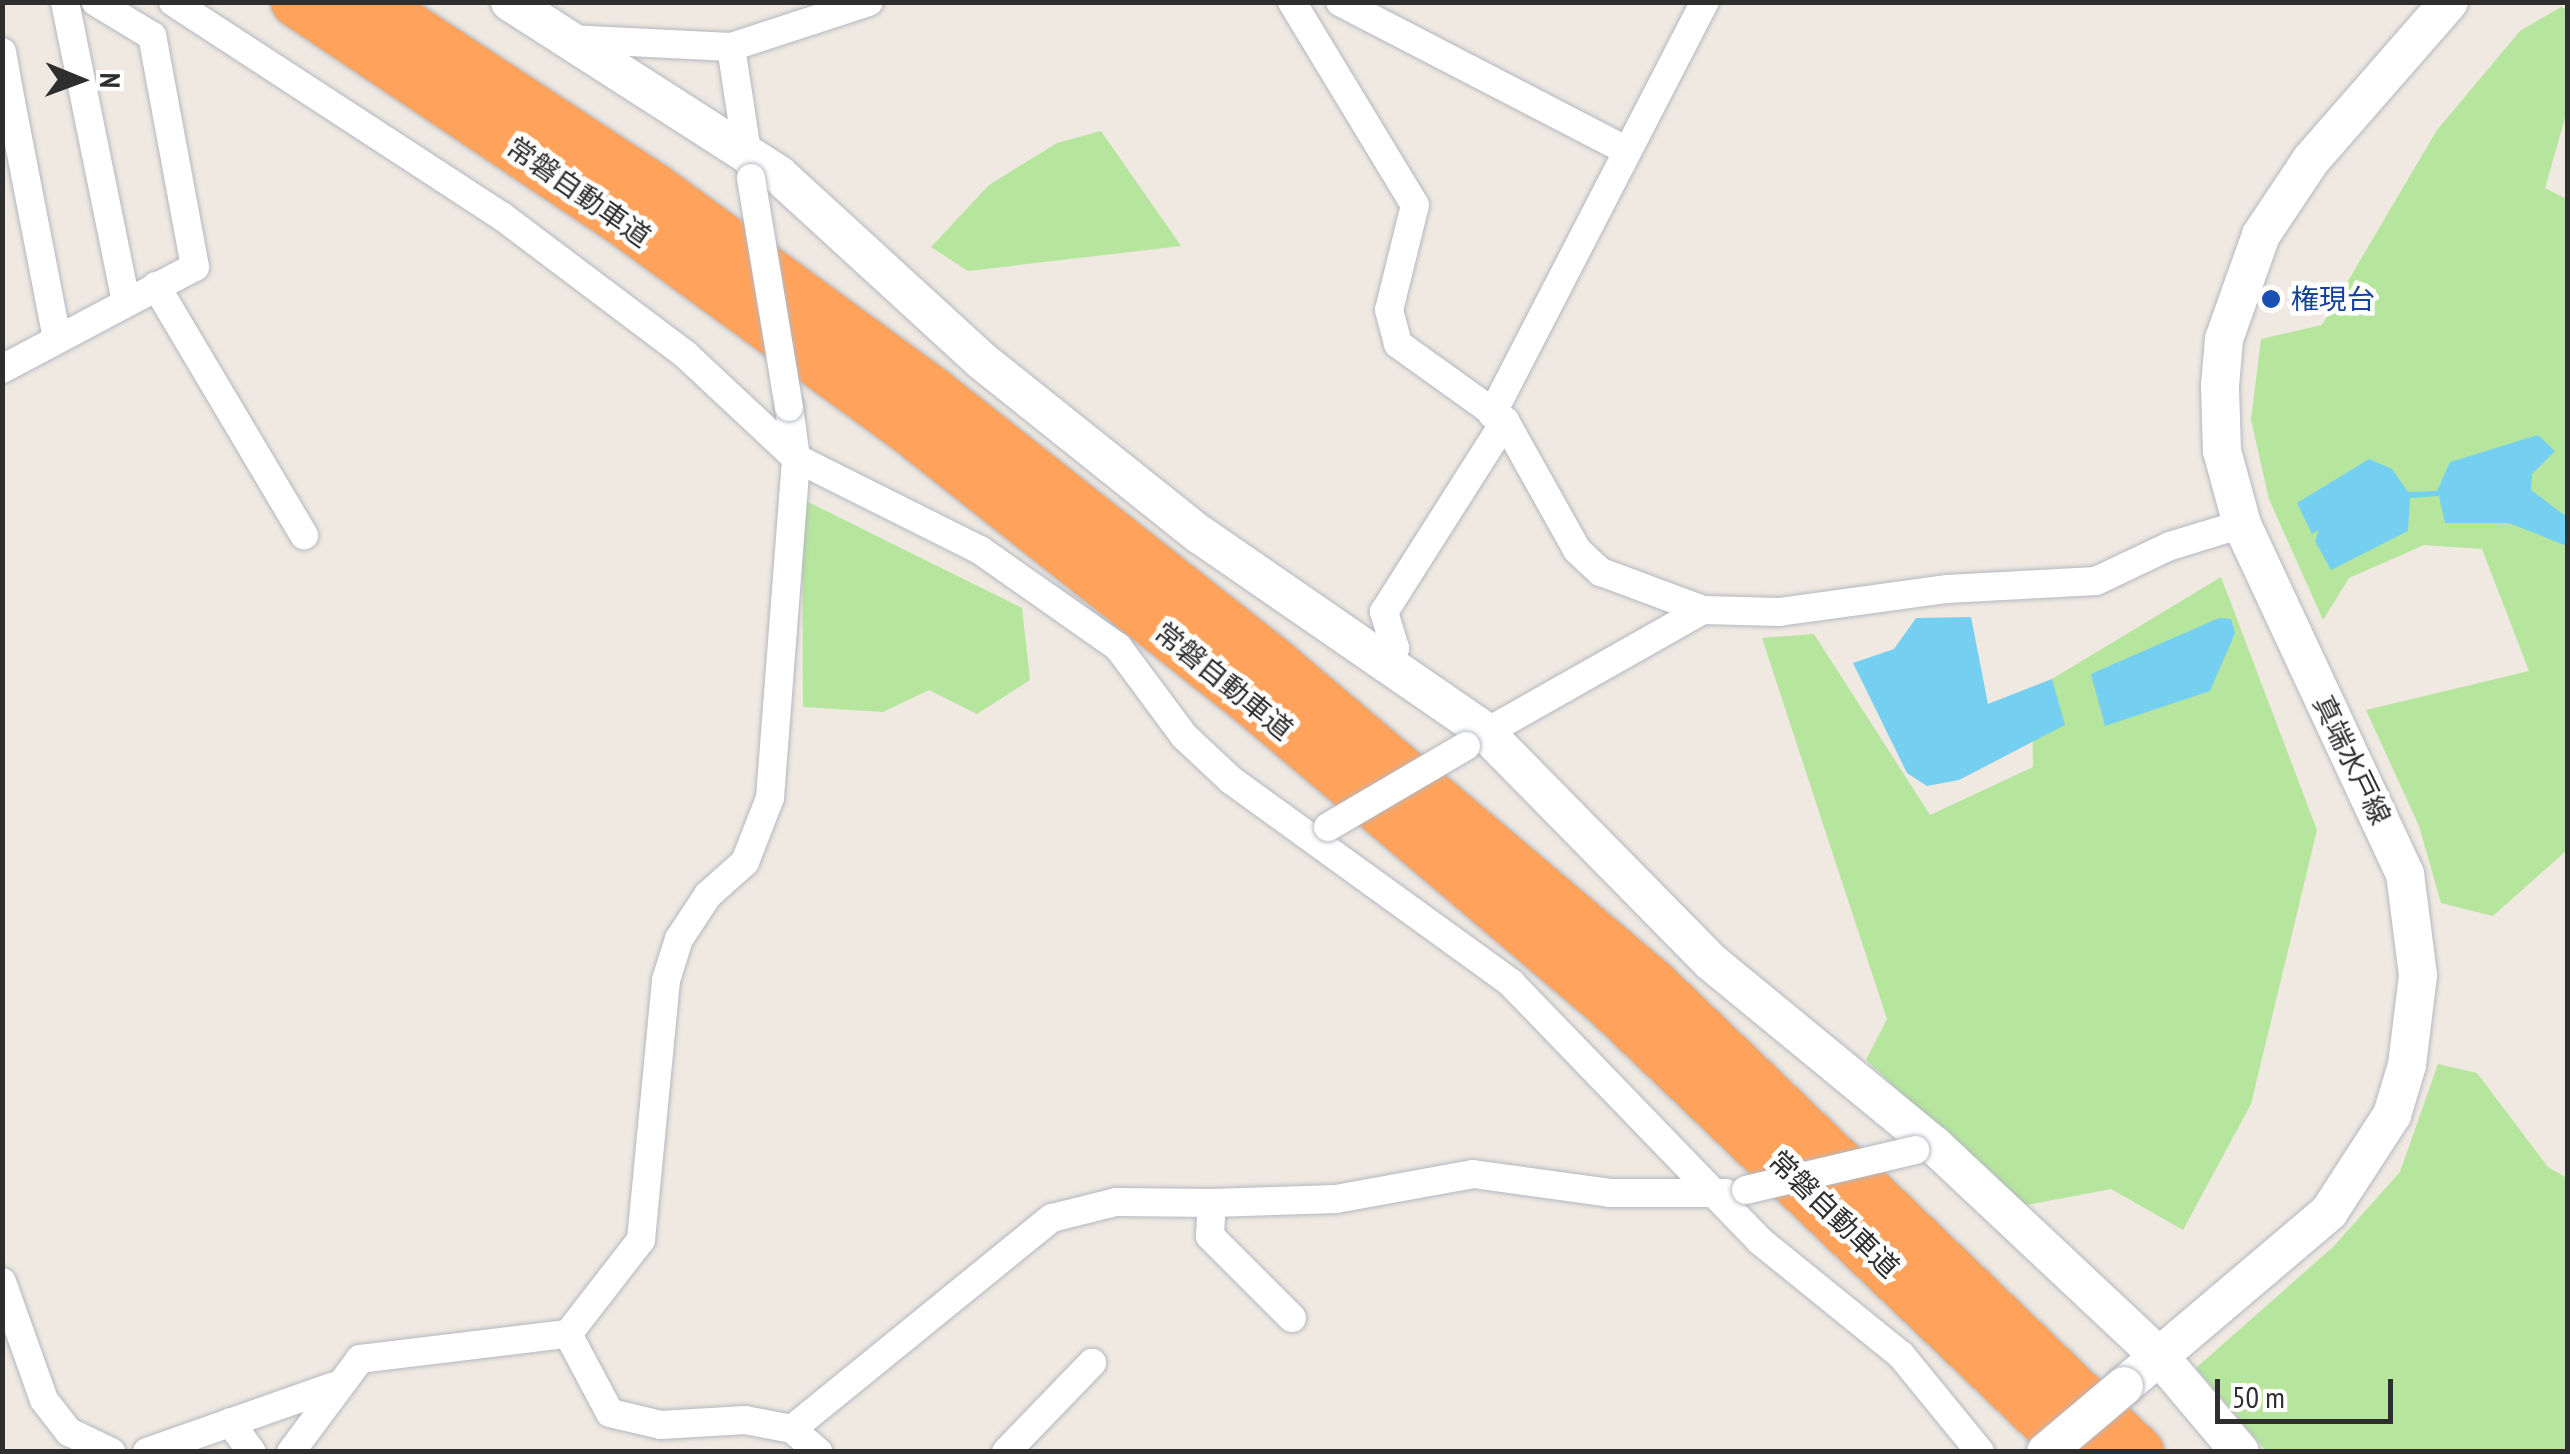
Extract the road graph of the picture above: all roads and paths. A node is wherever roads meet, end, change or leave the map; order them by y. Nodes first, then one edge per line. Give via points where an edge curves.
1 (65, 2) edge
2 (96, 2) edge
3 (173, 2) edge
4 (296, 2) edge
5 (371, 2) edge
6 (510, 2) edge
7 (870, 2) edge
8 (1292, 2) edge
9 (1340, 2) edge
10 (1705, 2) edge
11 (2437, 6) edge
12 (564, 38) junction
13 (730, 46) junction
14 (2, 52) edge
15 (7, 103) edge
16 (1627, 151) junction
17 (750, 166) junction
18 (156, 286) junction
19 (126, 300) junction
20 (56, 334) junction
21 (2, 368) edge
22 (1499, 418) junction
23 (796, 458) junction
24 (2242, 524) junction
25 (304, 535) dead end
26 (1703, 610) junction
27 (1386, 664) junction
28 (1474, 738) junction
29 (1319, 834) junction
30 (1925, 1147) junction
31 (1732, 1192) junction
32 (1212, 1203) junction
33 (2, 1282) edge
34 (1292, 1318) dead end
35 (568, 1334) junction
36 (12, 1344) edge
37 (2160, 1357) junction
38 (1092, 1363) dead end
39 (334, 1386) junction
40 (230, 1422) junction
41 (792, 1429) junction
42 (659, 1438) edge
43 (111, 1452) edge
44 (147, 1452) edge
45 (252, 1452) edge
46 (290, 1452) edge
47 (818, 1452) edge
48 (1006, 1452) edge
49 (1980, 1452) edge
50 (2046, 1452) edge
51 (2077, 1452) edge
52 (2139, 1452) edge
53 (2240, 1452) edge

1 - 19 street
2 - 18 street via 152,36 195,267
3 - 23 street via 503,217 686,355
4 - 51 highway, 常磐自動車道 via 619,218 858,392 1254,703 1654,1046
5 - 52 highway, 常磐自動車道 via 654,188 934,393 1278,666 1653,984 1877,1191
6 - 12 street
7 - 13 street
8 - 22 street via 1415,205 1388,329
9 - 16 street
10 - 16 street
11 - 24 street, 真端水戸線 via 2311,160 2242,278 2220,386 2222,452
12 - 13 street
12 - 17 street
13 - 17 street
14 - 15 street
15 - 20 street
16 - 22 street
17 - 23 street, bridge
17 - 27 street via 1184,522
18 - 19 street
18 - 25 street
19 - 20 street
20 - 21 street
22 - 26 street via 1588,561
22 - 27 street via 1384,612 1396,648
23 - 29 street via 980,550 1061,602 1118,646 1184,736 1231,780
23 - 35 street via 770,798 745,862 708,896 679,939 666,980 641,1240
24 - 26 street via 2170,546 2096,582 1947,589 1779,612
24 - 37 street, 真端水戸線 via 2404,874 2417,939 2415,1026 2392,1114 2362,1170 2287,1252
26 - 28 street
27 - 28 street
28 - 29 street, bridge
28 - 30 street via 1711,962
29 - 31 street via 1510,983
30 - 31 street, bridge
30 - 37 street
31 - 32 street via 1610,1193 1473,1174 1336,1199
31 - 49 street via 1760,1241 1901,1356
32 - 34 street via 1210,1236
32 - 41 street via 1116,1202 1052,1218
33 - 36 street
35 - 39 street via 380,1354 360,1359
35 - 42 street via 595,1397 610,1413
36 - 43 street via 69,1432
37 - 50 street, 真端水戸線, bridge
37 - 53 street
38 - 48 street
39 - 40 street
39 - 46 street
40 - 44 street
40 - 45 street
41 - 42 street via 745,1420
41 - 47 street

